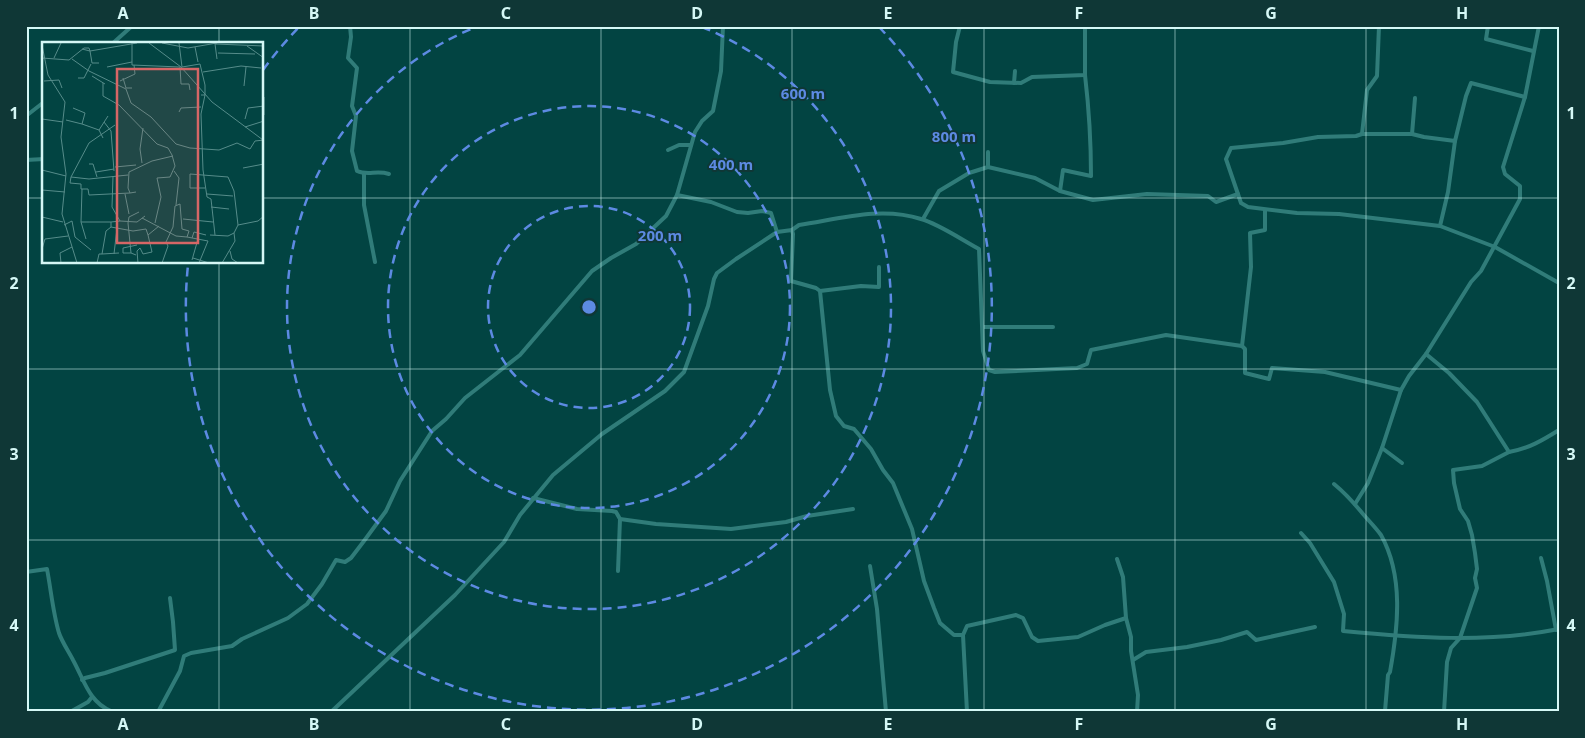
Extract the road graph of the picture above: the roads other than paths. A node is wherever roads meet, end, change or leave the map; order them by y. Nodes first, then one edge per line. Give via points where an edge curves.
1 (132, 26) edge
2 (350, 26) edge
3 (723, 26) edge
4 (960, 26) edge
5 (1086, 26) edge
6 (1379, 26) edge
7 (1488, 26) edge
8 (1539, 26) edge
9 (114, 42) edge
10 (1533, 52) junction
11 (1015, 71) dead end
12 (1085, 75) junction
13 (1014, 83) junction
14 (1525, 97) junction
15 (1414, 98) dead end
16 (42, 104) edge
17 (26, 116) edge
18 (1362, 134) junction
19 (1412, 134) junction
20 (1455, 141) junction
21 (691, 145) junction
22 (668, 150) dead end
23 (988, 152) dead end
24 (42, 159) edge
25 (26, 160) edge
26 (988, 167) junction
27 (364, 174) junction
28 (389, 174) dead end
29 (1060, 191) junction
30 (1238, 194) junction
31 (677, 195) junction
32 (1265, 210) junction
33 (923, 219) junction
34 (1440, 226) junction
35 (792, 230) junction
36 (777, 232) junction
37 (1495, 247) junction
38 (375, 262) dead end
39 (879, 267) dead end
40 (1559, 283) edge
41 (820, 291) junction
42 (982, 327) junction
43 (1052, 327) dead end
44 (1242, 346) junction
45 (1426, 354) junction
46 (1401, 390) junction
47 (1559, 430) edge
48 (1382, 448) junction
49 (1509, 452) junction
50 (1402, 463) dead end
51 (1334, 484) dead end
52 (533, 498) junction
53 (1355, 504) junction
54 (853, 509) dead end
55 (620, 519) junction
56 (1301, 533) dead end
57 (1541, 558) dead end
58 (1117, 560) dead end
59 (870, 566) dead end
60 (618, 571) dead end
61 (26, 572) edge
62 (170, 598) dead end
63 (1126, 618) junction
64 (1315, 627) dead end
65 (1557, 630) edge
66 (963, 635) junction
67 (1396, 636) junction
68 (1460, 638) junction
69 (1133, 660) junction
70 (82, 680) junction
71 (92, 697) junction
72 (112, 710) dead end
73 (70, 712) edge
74 (158, 712) edge
75 (331, 712) edge
76 (886, 712) edge
77 (967, 712) edge
78 (1137, 712) edge
79 (1384, 712) edge
80 (1444, 712) edge

1 - 9 street
2 - 27 street via 348,58 357,68 352,106 356,116 352,151 356,171
3 - 21 street via 721,71 713,112 695,132
4 - 13 street via 954,72 990,82
5 - 12 street
6 - 18 street via 1377,76 1367,90
7 - 10 street via 1486,38
8 - 10 street
10 - 14 street
11 - 13 street
12 - 13 street via 1032,77
12 - 29 street via 1091,176 1064,170
14 - 20 street via 1470,83
14 - 37 street via 1503,167 1505,174 1520,186 1520,198
15 - 19 street
16 - 17 street
18 - 19 street
18 - 30 street via 1231,148 1226,159
19 - 20 street
20 - 34 street
21 - 22 street via 679,145
21 - 31 street
23 - 26 street
24 - 25 street
26 - 29 street via 1035,178
26 - 33 street via 968,173 939,191
27 - 28 street
27 - 38 street via 364,205
29 - 30 street via 1093,200 1147,194 1208,196 1216,202
30 - 32 street via 1241,203
31 - 36 street via 711,202 737,212 771,213
31 - 74 street via 666,216 645,237 592,271 520,355 465,398 432,431 400,481 386,511 351,558 345,562 336,560 307,604 288,618 232,646 184,656 180,671
32 - 34 street via 1339,214
32 - 44 street via 1266,230 1250,233
33 - 35 street via 884,212 799,225
33 - 42 street via 979,249
34 - 37 street
35 - 36 street
35 - 41 street via 791,281
36 - 52 street via 717,273 684,372 665,391 573,457
37 - 40 street
37 - 45 street
39 - 41 street via 879,287
41 - 66 street via 830,390 836,416 871,449 893,482 940,622 954,635
42 - 43 street
42 - 44 street via 983,351 989,370 995,372 1077,368 1087,364 1091,350 1166,335
44 - 46 street via 1245,348 1245,373 1269,379 1272,368 1325,372
45 - 46 street
45 - 49 street via 1477,402
46 - 48 street
47 - 49 street via 1534,445
48 - 50 street
48 - 53 street via 1368,483
49 - 68 street via 1482,466 1453,470 1460,508 1472,535 1476,569 1476,588
51 - 53 street
52 - 55 street via 577,509 612,511
52 - 75 street via 504,542 455,595
53 - 67 street via 1380,534 1390,556 1396,590
54 - 55 street via 731,529
55 - 60 street
56 - 67 street via 1334,582 1344,614 1344,631
57 - 65 street
58 - 63 street via 1123,577
59 - 76 street
61 - 70 street via 47,569 59,634
62 - 70 street via 175,650
63 - 66 street via 1078,637 1038,641 1032,637 1023,618 1016,615 967,626
63 - 69 street
64 - 69 street via 1256,640 1247,632 1187,647 1146,652
65 - 68 street
66 - 77 street
67 - 68 street
67 - 79 street
68 - 80 street via 1451,648 1447,662
69 - 78 street
70 - 71 street
71 - 72 street
71 - 73 street

